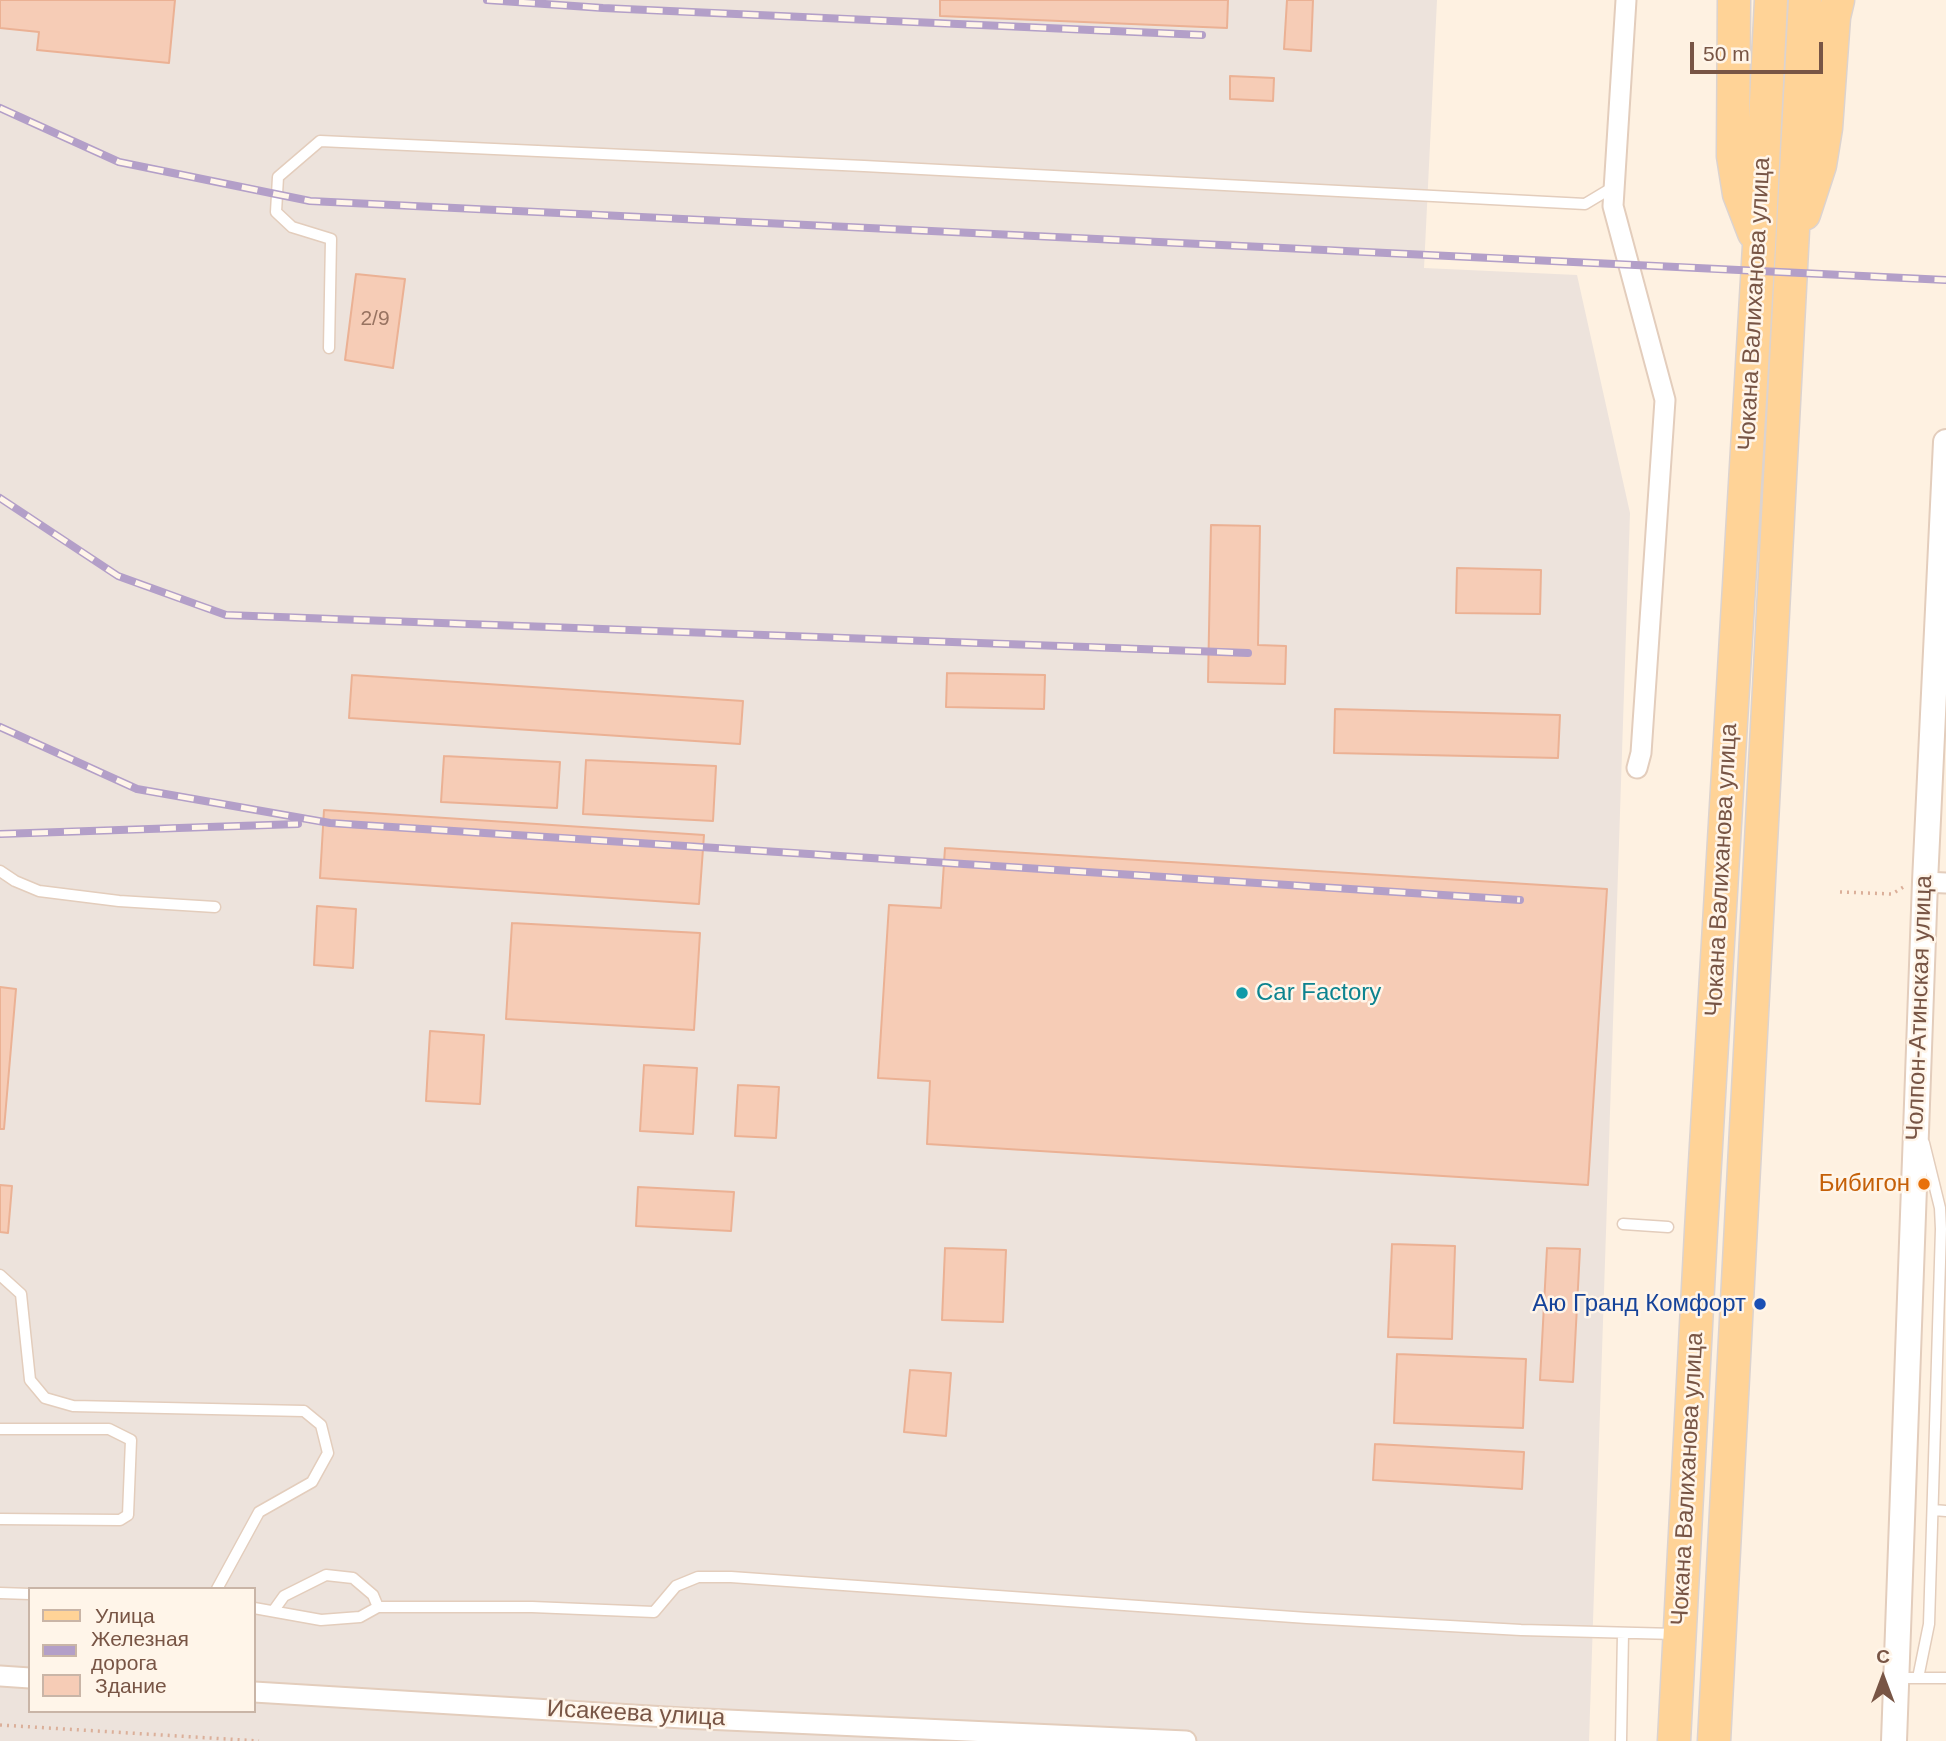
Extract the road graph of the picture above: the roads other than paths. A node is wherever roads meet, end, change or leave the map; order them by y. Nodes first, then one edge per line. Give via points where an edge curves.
1 (1626, 0) edge
2 (1734, 0) edge
3 (1771, 0) edge
4 (1805, 0) edge
5 (1838, 0) edge
6 (1615, 186) junction
7 (1759, 246) junction
8 (1791, 248) junction
9 (330, 348) dead end
10 (1946, 442) edge
11 (1941, 651) edge
12 (1637, 768) dead end
13 (0, 871) edge
14 (1935, 883) edge
15 (215, 906) dead end
16 (1916, 1118) junction
17 (1623, 1224) dead end
18 (1668, 1227) dead end
19 (1701, 1231) junction
20 (1740, 1233) junction
21 (0, 1275) edge
22 (1941, 1381) edge
23 (0, 1429) edge
24 (1933, 1510) junction
25 (1946, 1511) edge
26 (0, 1519) edge
27 (218, 1587) edge
28 (0, 1593) edge
29 (28, 1594) edge
30 (378, 1606) junction
31 (256, 1608) edge
32 (274, 1610) junction
33 (1623, 1633) junction
34 (1680, 1634) junction
35 (0, 1676) edge
36 (28, 1678) edge
37 (1907, 1678) junction
38 (1946, 1678) edge
39 (256, 1692) edge
40 (1186, 1741) edge
41 (1622, 1741) edge
42 (1674, 1741) edge
43 (1714, 1741) edge
44 (1894, 1741) edge

1 - 6 street
2 - 7 main road via 1733,156 1739,194
3 - 7 main road, Чокана Валиханова улица
4 - 8 main road, Чокана Валиханова улица
5 - 8 main road via 1820,165
6 - 9 lane via 1585,204 320,141 278,177 276,212 292,227 331,239
6 - 12 street via 1613,206 1665,400
7 - 19 main road, Чокана Валиханова улица
8 - 20 main road, Чокана Валиханова улица
10 - 11 street, Чолпон-Атинская улица
11 - 14 street, Чолпон-Атинская улица
13 - 15 lane via 39,891
14 - 16 street, Чолпон-Атинская улица
16 - 22 lane via 1940,1208
16 - 37 street, Чолпон-Атинская улица
17 - 18 lane
19 - 20 main road
19 - 34 main road, Чокана Валиханова улица
20 - 43 main road, Чокана Валиханова улица
21 - 27 lane via 21,1294 30,1380 45,1398 73,1406 304,1411 321,1425 328,1453 312,1482 259,1512
22 - 24 lane
23 - 26 lane via 109,1429 131,1440 128,1515 120,1520
24 - 25 lane
24 - 37 lane via 1928,1624
28 - 29 lane
30 - 32 lane via 359,1618 321,1620
30 - 32 lane via 354,1578 326,1575 284,1596
30 - 33 lane via 654,1612 676,1586 698,1577 731,1577 1307,1618
31 - 32 lane
33 - 34 lane
33 - 41 lane
34 - 42 main road, Чокана Валиханова улица
35 - 36 street
37 - 38 lane
37 - 44 street, Чолпон-Атинская улица
39 - 40 street, Исакеева улица

